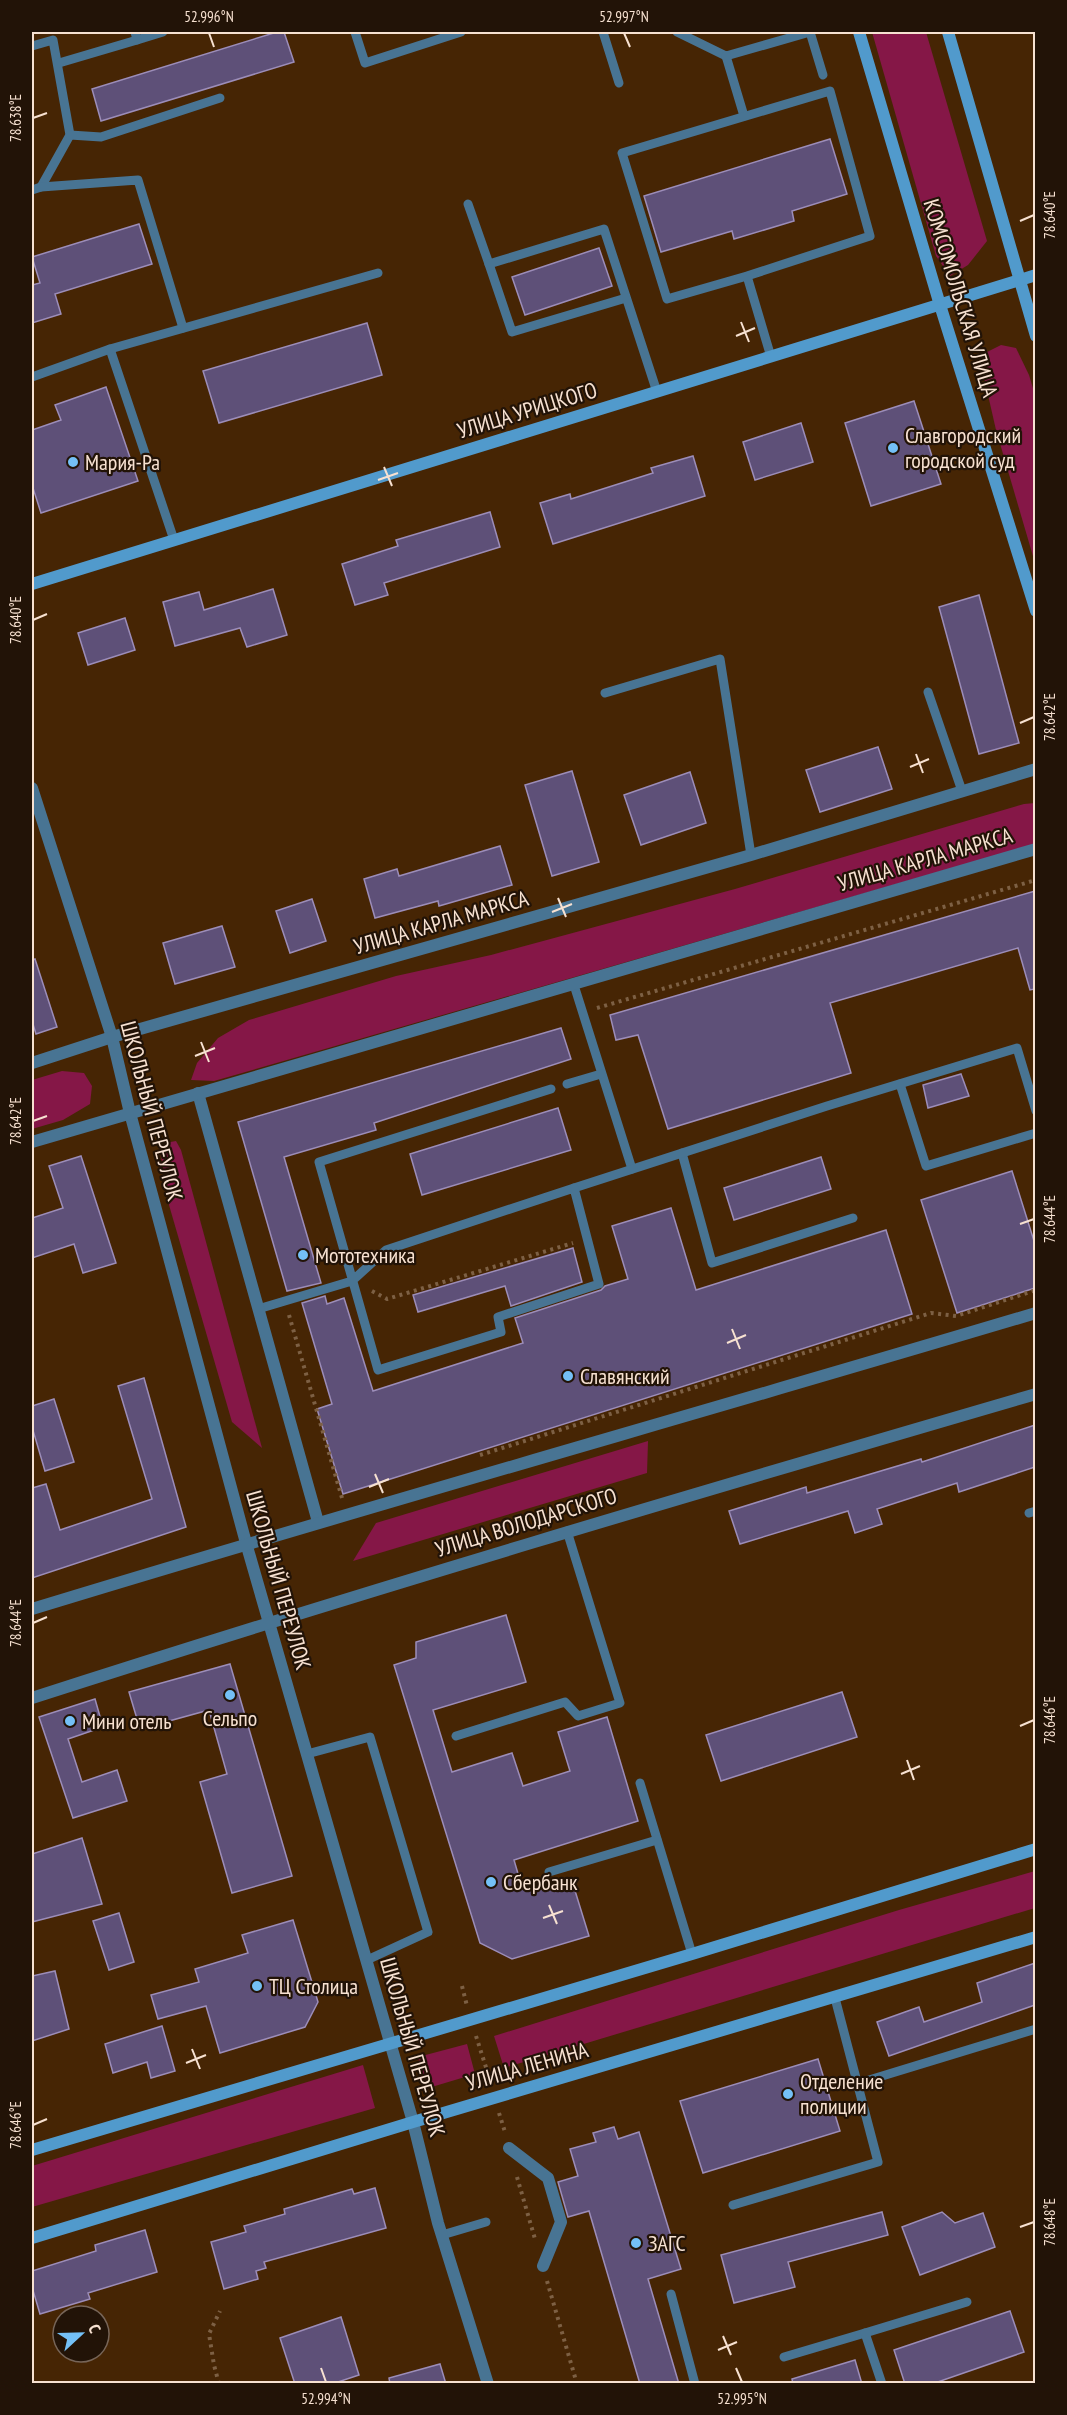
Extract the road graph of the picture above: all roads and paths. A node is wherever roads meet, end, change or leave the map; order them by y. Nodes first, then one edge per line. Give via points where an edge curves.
1 (163, 32) edge
2 (356, 32) edge
3 (461, 32) edge
4 (603, 32) edge
5 (677, 32) edge
6 (810, 32) edge
7 (859, 32) edge
8 (948, 32) edge
9 (136, 35) edge
10 (52, 36) edge
11 (32, 46) edge
12 (726, 56) junction
13 (59, 63) junction
14 (823, 75) dead end
15 (619, 83) dead end
16 (220, 99) dead end
17 (744, 116) junction
18 (70, 135) junction
19 (36, 189) edge
20 (468, 204) dead end
21 (489, 264) junction
22 (378, 273) dead end
23 (1035, 275) edge
24 (747, 276) junction
25 (1019, 280) junction
26 (626, 298) junction
27 (940, 305) junction
28 (183, 328) junction
29 (1035, 336) edge
30 (110, 349) junction
31 (771, 357) junction
32 (32, 377) edge
33 (657, 392) junction
34 (174, 540) junction
35 (32, 584) edge
36 (1035, 611) edge
37 (928, 692) dead end
38 (605, 693) dead end
39 (1035, 769) edge
40 (32, 788) edge
41 (962, 791) junction
42 (1035, 849) edge
43 (751, 855) junction
44 (1035, 880) edge
45 (574, 985) junction
46 (582, 1012) junction
47 (112, 1037) junction
48 (32, 1063) edge
49 (601, 1074) junction
50 (567, 1084) dead end
51 (900, 1084) junction
52 (551, 1089) dead end
53 (198, 1093) junction
54 (1035, 1111) edge
55 (130, 1113) junction
56 (1035, 1133) edge
57 (32, 1142) edge
58 (682, 1153) junction
59 (632, 1169) junction
60 (574, 1188) junction
61 (853, 1218) dead end
62 (588, 1239) junction
63 (352, 1281) junction
64 (1035, 1290) edge
65 (285, 1301) junction
66 (258, 1309) junction
67 (1035, 1313) edge
68 (1035, 1394) edge
69 (478, 1456) dead end
70 (353, 1495) dead end
71 (318, 1522) junction
72 (567, 1531) junction
73 (246, 1544) junction
74 (32, 1609) edge
75 (269, 1622) junction
76 (32, 1698) edge
77 (456, 1736) dead end
78 (307, 1754) junction
79 (640, 1783) dead end
80 (657, 1839) junction
81 (1035, 1849) edge
82 (549, 1872) dead end
83 (1035, 1937) edge
84 (692, 1954) junction
85 (367, 1960) junction
86 (462, 1986) dead end
87 (835, 1998) junction
88 (471, 2020) junction
89 (1035, 2029) edge
90 (390, 2044) junction
91 (856, 2084) junction
92 (495, 2097) junction
93 (413, 2122) junction
94 (509, 2148) junction
95 (32, 2150) edge
96 (733, 2205) dead end
97 (486, 2222) dead end
98 (442, 2235) junction
99 (32, 2238) edge
100 (543, 2266) junction
101 (671, 2294) dead end
102 (967, 2302) dead end
103 (220, 2311) dead end
104 (865, 2333) junction
105 (784, 2357) dead end
106 (219, 2384) edge
107 (488, 2384) edge
108 (577, 2384) edge
109 (695, 2384) edge
110 (882, 2384) edge

1 - 9 lane
2 - 3 lane via 365,63
4 - 15 lane
5 - 12 lane
6 - 12 lane
6 - 14 lane
7 - 27 street, КОМСОМОЛЬСКАЯ УЛИЦА
8 - 25 street
9 - 13 lane
10 - 11 lane
10 - 13 lane
12 - 17 lane
13 - 18 lane
16 - 18 lane via 101,137
17 - 24 lane via 622,153 667,299
17 - 24 lane via 830,91 870,236
18 - 19 lane
19 - 28 lane via 138,180
20 - 21 lane
21 - 26 lane via 512,332
21 - 26 lane via 604,229
22 - 28 lane
23 - 25 street, УЛИЦА УРИЦКОГО
24 - 31 lane
25 - 27 street, УЛИЦА УРИЦКОГО
25 - 29 street
26 - 33 lane
27 - 31 street, УЛИЦА УРИЦКОГО
27 - 36 street, КОМСОМОЛЬСКАЯ УЛИЦА
28 - 30 lane
30 - 32 lane
30 - 34 lane
31 - 33 street, УЛИЦА УРИЦКОГО
33 - 34 street, УЛИЦА УРИЦКОГО
34 - 35 street, УЛИЦА УРИЦКОГО
37 - 41 lane
38 - 43 lane via 720,659
39 - 41 street, УЛИЦА КАРЛА МАРКСА
40 - 47 street, ШКОЛЬНЫЙ ПЕРЕУЛОК
41 - 43 street, УЛИЦА КАРЛА МАРКСА
42 - 45 street, УЛИЦА КАРЛА МАРКСА
43 - 47 street, УЛИЦА КАРЛА МАРКСА
44 - 46 path
45 - 46 lane
45 - 53 street, УЛИЦА КАРЛА МАРКСА
46 - 49 lane
47 - 48 street, УЛИЦА КАРЛА МАРКСА
47 - 55 street, ШКОЛЬНЫЙ ПЕРЕУЛОК
49 - 50 lane
49 - 59 lane
51 - 54 lane via 1017,1048
51 - 56 lane via 926,1166
51 - 58 lane
52 - 63 lane via 319,1162
53 - 55 street, УЛИЦА КАРЛА МАРКСА
53 - 66 street
55 - 57 street, УЛИЦА КАРЛА МАРКСА
55 - 73 street, ШКОЛЬНЫЙ ПЕРЕУЛОК
58 - 59 lane
58 - 61 lane via 712,1263
59 - 60 lane
60 - 62 lane
60 - 63 lane via 386,1250
62 - 63 path via 387,1299
62 - 63 lane via 599,1284 498,1317 501,1332 378,1370
63 - 65 lane
64 - 69 path via 956,1316 931,1313
65 - 66 lane
65 - 70 path via 342,1499
66 - 71 street
67 - 71 street
68 - 72 street, УЛИЦА ВОЛОДАРСКОГО
71 - 73 street
72 - 75 street, УЛИЦА ВОЛОДАРСКОГО
72 - 77 lane via 620,1703 578,1716 565,1702
73 - 74 street
73 - 75 street, ШКОЛЬНЫЙ ПЕРЕУЛОК
75 - 76 street, УЛИЦА ВОЛОДАРСКОГО
75 - 78 street, ШКОЛЬНЫЙ ПЕРЕУЛОК
78 - 85 street, ШКОЛЬНЫЙ ПЕРЕУЛОК
78 - 85 lane via 370,1737 428,1932
79 - 80 lane
80 - 82 lane
80 - 84 lane
81 - 84 street
83 - 87 street, УЛИЦА ЛЕНИНА
84 - 88 street
85 - 90 street, ШКОЛЬНЫЙ ПЕРЕУЛОК
86 - 88 path
87 - 91 lane
87 - 92 street, УЛИЦА ЛЕНИНА
88 - 90 street
88 - 92 path
89 - 91 lane
90 - 93 street, ШКОЛЬНЫЙ ПЕРЕУЛОК
90 - 95 street
91 - 96 lane via 878,2162
92 - 93 street, УЛИЦА ЛЕНИНА
92 - 94 path
93 - 98 street, ШКОЛЬНЫЙ ПЕРЕУЛОК
93 - 99 street, УЛИЦА ЛЕНИНА
94 - 100 path
94 - 100 street via 548,2178 561,2222
97 - 98 lane
98 - 107 street, ШКОЛЬНЫЙ ПЕРЕУЛОК
100 - 108 path
101 - 109 lane
102 - 104 lane
103 - 106 path via 209,2334
104 - 105 lane
104 - 110 lane

